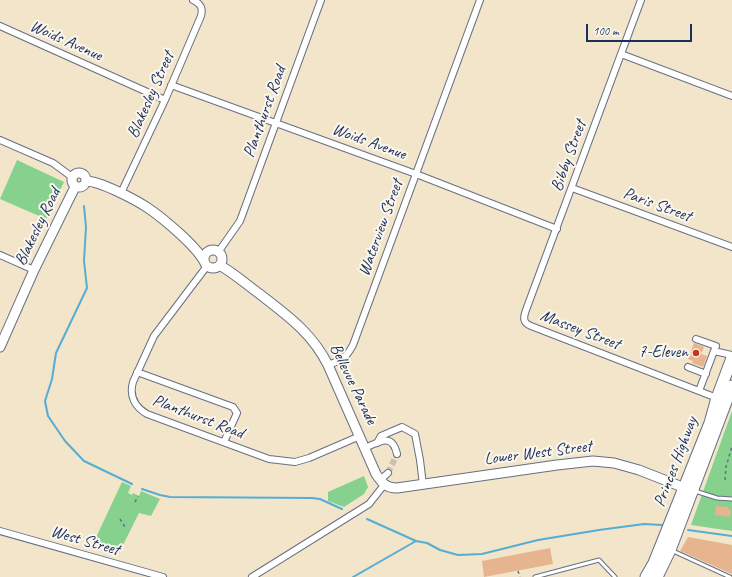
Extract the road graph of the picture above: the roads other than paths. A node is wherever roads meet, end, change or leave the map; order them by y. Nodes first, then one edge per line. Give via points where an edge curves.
1 (193, 0) edge
2 (321, 0) edge
3 (480, 0) edge
4 (641, 0) edge
5 (0, 26) edge
6 (621, 54) junction
7 (171, 85) junction
8 (732, 96) edge
9 (165, 100) junction
10 (276, 123) junction
11 (0, 140) edge
12 (416, 174) junction
13 (72, 177) junction
14 (86, 181) junction
15 (76, 187) junction
16 (572, 188) junction
17 (121, 194) junction
18 (557, 229) junction
19 (184, 238) junction
20 (732, 248) edge
21 (215, 251) junction
22 (0, 255) edge
23 (205, 264) junction
24 (220, 266) junction
25 (34, 270) junction
26 (524, 322) joint
27 (696, 339) dead end
28 (0, 348) edge
29 (714, 351) junction
30 (732, 357) edge
31 (328, 365) junction
32 (688, 367) dead end
33 (137, 372) junction
34 (706, 374) junction
35 (732, 386) edge
36 (699, 391) junction
37 (717, 398) junction
38 (360, 436) junction
39 (224, 442) junction
40 (378, 442) junction
41 (365, 448) junction
42 (397, 454) dead end
43 (388, 472) tunnel mouth
44 (382, 482) junction
45 (423, 485) junction
46 (689, 489) junction
47 (732, 499) edge
48 (0, 531) edge
49 (670, 550) junction
50 (163, 577) edge
51 (252, 577) edge
52 (535, 577) edge
53 (615, 577) edge
54 (646, 577) edge
55 (657, 577) edge
56 (730, 577) edge

1 - 7 street, Blakesley Street via 203,9
2 - 10 street, Planthurst Road
3 - 12 street, Waterview Street
4 - 6 street, Bibby Street
5 - 9 street, Woids Avenue
6 - 8 street
6 - 16 street, Bibby Street
7 - 9 street, Blakesley Street
7 - 10 street, Woids Avenue
9 - 17 street, Blakesley Street
10 - 12 street, Woids Avenue
10 - 21 street, Planthurst Road via 240,221
11 - 13 street via 53,163
12 - 18 street, Woids Avenue
12 - 31 street, Waterview Street via 353,345 348,355
13 - 14 street via 76,173 81,173
13 - 15 street via 72,183
14 - 15 street via 82,187
14 - 17 street via 92,181
15 - 25 street, Blakesley Road
16 - 18 street, Bibby Street
16 - 20 street, Paris Street
17 - 19 street via 148,208
18 - 26 street, Bibby Street via 526,310
19 - 21 street
19 - 23 street via 197,250
21 - 23 street via 206,254
21 - 24 street via 223,258
22 - 25 street
23 - 24 street via 213,269
23 - 33 street, Planthurst Road via 154,336
24 - 31 street, Bellevue Parade via 296,322 322,353
25 - 28 street, Blakesley Road
26 - 36 street, Massey Street
27 - 29 street via 716,346
29 - 30 street
29 - 34 street
30 - 37 highway, Princes Highway
31 - 38 street, Bellevue Parade
32 - 34 street
33 - 39 street, Planthurst Road via 132,393 134,402 142,411
33 - 39 street via 233,406 236,413
34 - 36 street
35 - 46 highway, Princes Highway
36 - 37 street, Massey Street
37 - 46 highway, Princes Highway
38 - 39 street, Planthurst Road via 295,462 269,459
38 - 41 street, Bellevue Parade
40 - 41 street
40 - 42 street via 389,441
40 - 45 street via 381,436 402,427 415,434
41 - 44 street, Bellevue Parade
43 - 44 street
44 - 45 street, Lower West Street via 389,487 397,488
44 - 51 street via 369,504
45 - 46 street, Lower West Street via 593,461 639,470
46 - 47 lane via 717,498
46 - 49 highway, Princes Highway
46 - 54 highway, Princes Highway
48 - 50 street, West Street
49 - 55 highway, Princes Highway
49 - 56 lane
52 - 53 lane via 599,560

